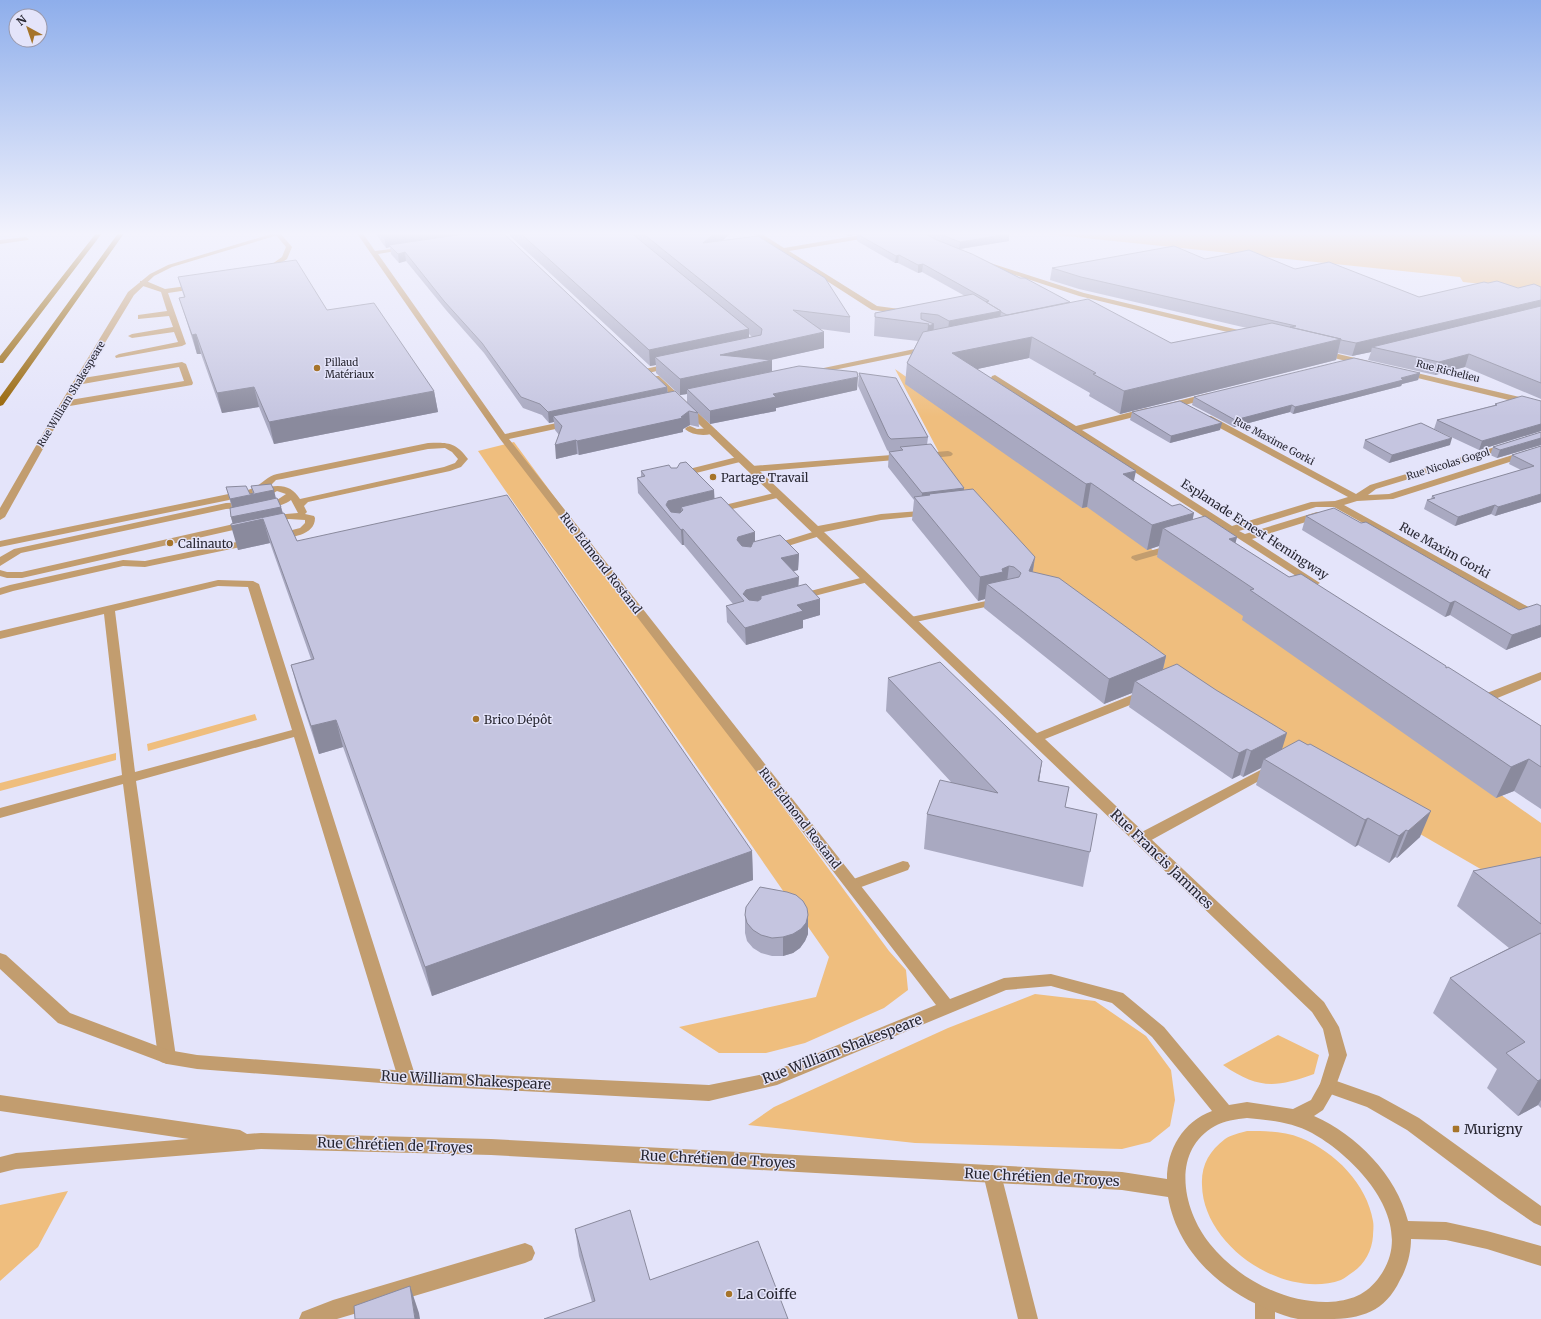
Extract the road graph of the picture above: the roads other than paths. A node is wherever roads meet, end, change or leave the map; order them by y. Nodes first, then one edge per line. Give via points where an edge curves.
1 (52, 294) edge
2 (78, 294) edge
3 (131, 294) edge
4 (165, 294) edge
5 (402, 294) edge
6 (852, 294) edge
7 (1082, 294) edge
8 (1126, 306) junction
9 (916, 310) edge
10 (1109, 310) edge
11 (172, 313) junction
12 (141, 317) dead end
13 (177, 329) junction
14 (132, 336) dead end
15 (1259, 338) edge
16 (940, 346) edge
17 (1313, 350) edge
18 (119, 356) dead end
19 (1369, 356) dead end
20 (1354, 360) junction
21 (0, 361) edge
22 (677, 364) edge
23 (1332, 366) edge
24 (1377, 366) edge
25 (1399, 371) edge
26 (807, 374) edge
27 (995, 378) dead end
28 (77, 382) junction
29 (1218, 394) edge
30 (0, 403) edge
31 (1180, 403) junction
32 (64, 404) junction
33 (1541, 405) edge
34 (580, 421) edge
35 (690, 429) dead end
36 (1074, 429) junction
37 (712, 431) junction
38 (504, 437) junction
39 (1518, 442) edge
40 (1541, 449) edge
41 (948, 454) dead end
42 (741, 459) junction
43 (752, 470) junction
44 (675, 479) edge
45 (260, 490) junction
46 (272, 490) junction
47 (291, 494) junction
48 (778, 495) junction
49 (1356, 498) junction
50 (267, 503) junction
51 (299, 504) junction
52 (1336, 504) junction
53 (936, 511) edge
54 (703, 513) edge
55 (0, 516) edge
56 (310, 518) junction
57 (1231, 530) junction
58 (817, 531) junction
59 (1217, 534) edge
60 (1244, 538) junction
61 (1188, 543) edge
62 (0, 544) edge
63 (760, 551) edge
64 (1136, 558) dead end
65 (0, 563) edge
66 (0, 573) edge
67 (868, 579) junction
68 (1324, 589) edge
69 (0, 593) edge
70 (1006, 594) edge
71 (787, 600) edge
72 (109, 608) junction
73 (1541, 619) edge
74 (911, 620) junction
75 (0, 635) edge
76 (1541, 676) edge
77 (1156, 690) edge
78 (1504, 704) edge
79 (299, 732) junction
80 (1036, 738) junction
81 (1282, 763) edge
82 (130, 778) junction
83 (0, 813) edge
84 (1142, 839) junction
85 (903, 866) dead end
86 (853, 885) junction
87 (0, 959) edge
88 (948, 1008) junction
89 (167, 1057) junction
90 (407, 1078) junction
91 (1328, 1086) junction
92 (0, 1103) edge
93 (1225, 1114) junction
94 (1296, 1117) junction
95 (261, 1141) junction
96 (0, 1165) edge
97 (992, 1174) junction
98 (1175, 1189) junction
99 (1541, 1217) edge
100 (1401, 1230) junction
101 (525, 1253) dead end
102 (1541, 1256) edge
103 (1265, 1298) junction
104 (309, 1319) edge
105 (1028, 1319) edge
106 (1265, 1319) edge

1 - 21 main road
2 - 30 main road
3 - 28 street, Rue William Shakespeare
4 - 11 street
5 - 38 street, Rue Edmond Rostand
6 - 9 street via 875,308 909,312
7 - 8 street
8 - 10 street
8 - 15 street
11 - 12 street
11 - 13 street
13 - 14 street
13 - 18 street via 182,344
16 - 26 street
17 - 20 street
19 - 20 street
20 - 23 street
20 - 24 street
22 - 37 street, Rue Francis Jammes via 645,368
25 - 33 street, Rue Richelieu
27 - 36 street, Esplanade Ernest Hemingway
28 - 32 street, Rue William Shakespeare
28 - 32 street via 182,364 189,384
29 - 31 street
31 - 36 street
31 - 49 street, Rue Maxime Gorki
32 - 55 street, Rue William Shakespeare
34 - 38 street
35 - 37 street via 696,432
36 - 57 street, Esplanade Ernest Hemingway
37 - 42 street, Rue Francis Jammes
38 - 86 street, Rue Edmond Rostand
39 - 49 street, Rue Nicolas Gogol via 1373,488
40 - 49 street, Rue Nicolas Gogol via 1390,497
41 - 43 street
42 - 43 street, Rue Francis Jammes
42 - 44 street via 672,476
43 - 48 street, Rue Francis Jammes
45 - 46 street
45 - 51 street via 273,478 280,476 428,446 445,445 455,448 463,459 458,465 447,470 305,500
45 - 62 street
46 - 47 street via 286,490
46 - 50 street via 260,498
47 - 50 street via 283,501
47 - 51 street
48 - 54 street
48 - 58 street, Rue Francis Jammes
49 - 52 street, Rue Nicolas Gogol
50 - 65 street via 226,506 18,551
51 - 56 street via 301,511
52 - 57 street, Rue Nicolas Gogol via 1315,504
52 - 60 street, Rue Nicolas Gogol via 1330,512
52 - 73 street, Rue Maxim Gorki
53 - 58 street via 881,517
56 - 66 street via 298,515 284,516 22,575
56 - 69 street via 310,524 304,530 3,595
57 - 59 street, Rue Nicolas Gogol
57 - 60 street, Esplanade Ernest Hemingway
58 - 63 street via 797,541
58 - 67 street, Rue Francis Jammes
60 - 68 street, Esplanade Ernest Hemingway
61 - 64 street
67 - 71 street
67 - 74 street, Rue Francis Jammes
70 - 74 street via 1011,598
72 - 75 street
72 - 79 street via 218,582 253,584
72 - 82 street
74 - 80 street, Rue Francis Jammes
76 - 78 street via 1488,694
77 - 80 street
79 - 82 street
79 - 90 street
80 - 84 street, Rue Francis Jammes
81 - 84 street
82 - 83 street
82 - 89 street
84 - 91 street, Rue Francis Jammes via 1318,1006 1331,1026 1338,1055
85 - 86 street
86 - 88 street, Rue Edmond Rostand
87 - 89 street, Rue William Shakespeare via 64,1018
88 - 90 street, Rue William Shakespeare via 771,1080 709,1093
88 - 93 street via 1004,984 1051,980 1117,998 1158,1032
89 - 90 street, Rue William Shakespeare via 198,1062
91 - 94 street, Rue Francis Jammes via 1317,1105
91 - 99 street via 1374,1101 1413,1124
92 - 95 street, Rue Chrétien de Troyes
93 - 94 street via 1247,1110 1271,1111
93 - 98 street via 1203,1124 1186,1141 1177,1163
94 - 100 street via 1326,1130 1353,1150 1376,1174 1392,1201
95 - 96 street, Rue Chrétien de Troyes via 16,1161
95 - 97 street, Rue Chrétien de Troyes via 491,1147
97 - 98 street, Rue Chrétien de Troyes via 1122,1181
97 - 105 street
98 - 103 street via 1184,1220 1202,1251 1230,1278
100 - 102 street via 1446,1231
100 - 103 street via 1400,1259 1388,1284 1367,1303 1336,1312 1315,1311 1302,1310
101 - 104 street
103 - 106 street

